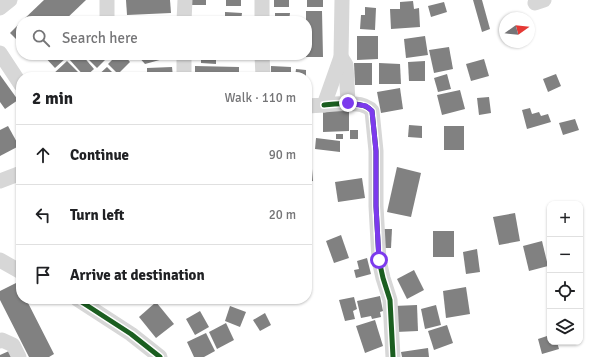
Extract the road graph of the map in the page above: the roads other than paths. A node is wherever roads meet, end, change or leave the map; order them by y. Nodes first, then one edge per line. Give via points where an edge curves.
1 (10, 0) edge
2 (107, 0) edge
3 (184, 0) edge
4 (262, 0) edge
5 (342, 0) edge
6 (0, 8) edge
7 (107, 16) edge
8 (184, 16) edge
9 (262, 16) edge
10 (0, 53) edge
11 (341, 57) junction
12 (184, 60) edge
13 (262, 60) edge
14 (184, 72) edge
15 (263, 72) edge
16 (16, 77) edge
17 (348, 103) junction
18 (324, 105) junction
19 (312, 106) edge
20 (16, 175) edge
21 (0, 181) edge
22 (0, 260) edge
23 (16, 269) edge
24 (85, 304) edge
25 (0, 341) edge
26 (19, 357) edge
27 (160, 357) edge
28 (393, 357) edge

1 - 6 street
2 - 7 street
3 - 8 street
4 - 9 street
5 - 11 street
10 - 16 street
11 - 17 street via 346,65
11 - 18 street
12 - 14 street
13 - 15 street
17 - 18 street
17 - 28 street via 366,106 372,111 376,151 379,260 390,300
18 - 19 street
20 - 21 street
22 - 23 street
24 - 27 street via 131,334
25 - 26 street via 13,345

